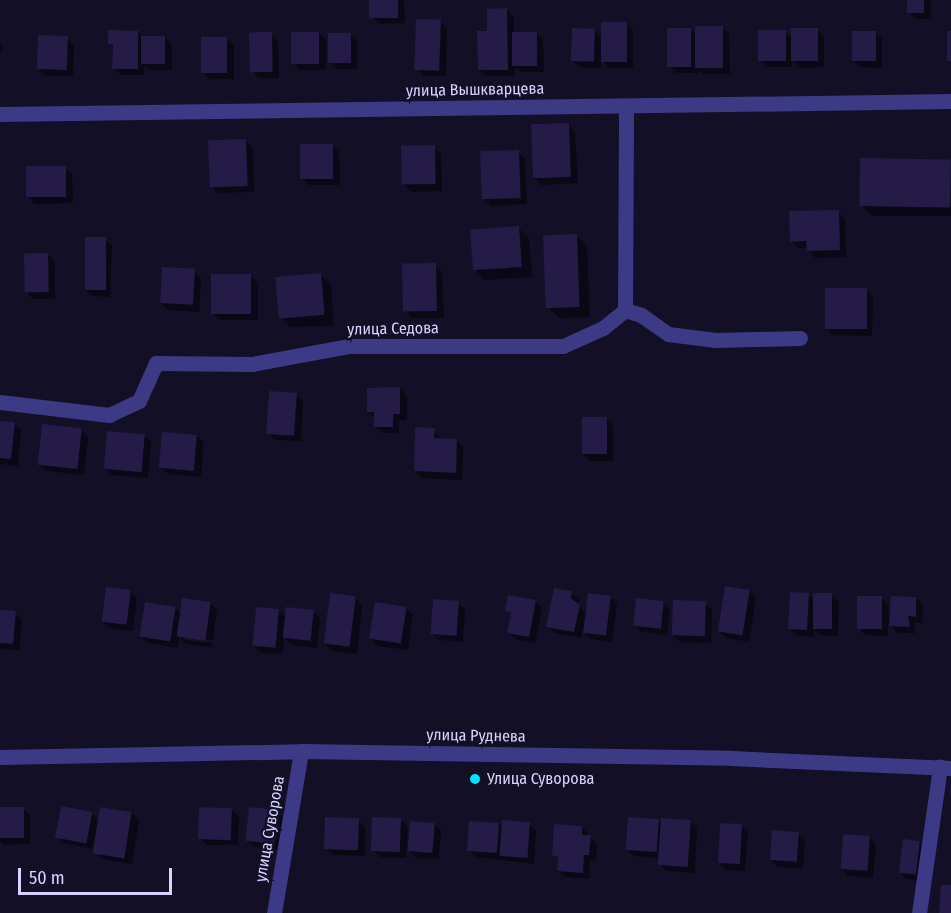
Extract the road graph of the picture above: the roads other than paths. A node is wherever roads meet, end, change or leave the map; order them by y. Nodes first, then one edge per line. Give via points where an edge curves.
1 (951, 101) edge
2 (626, 106) junction
3 (0, 114) edge
4 (625, 310) junction
5 (800, 338) dead end
6 (0, 402) edge
7 (301, 751) junction
8 (0, 757) edge
9 (945, 767) edge
10 (274, 913) edge
11 (918, 913) edge

1 - 2 street, улица Вышкварцева
2 - 3 street, улица Вышкварцева
2 - 4 street
4 - 5 street via 641,315 668,334 716,340
4 - 6 street, улица Седова via 603,328 563,346 349,346 252,364 156,363 139,400 109,415
7 - 8 street, улица Руднева
7 - 9 street, улица Руднева via 731,758
7 - 10 street, улица Суворова
9 - 11 street

